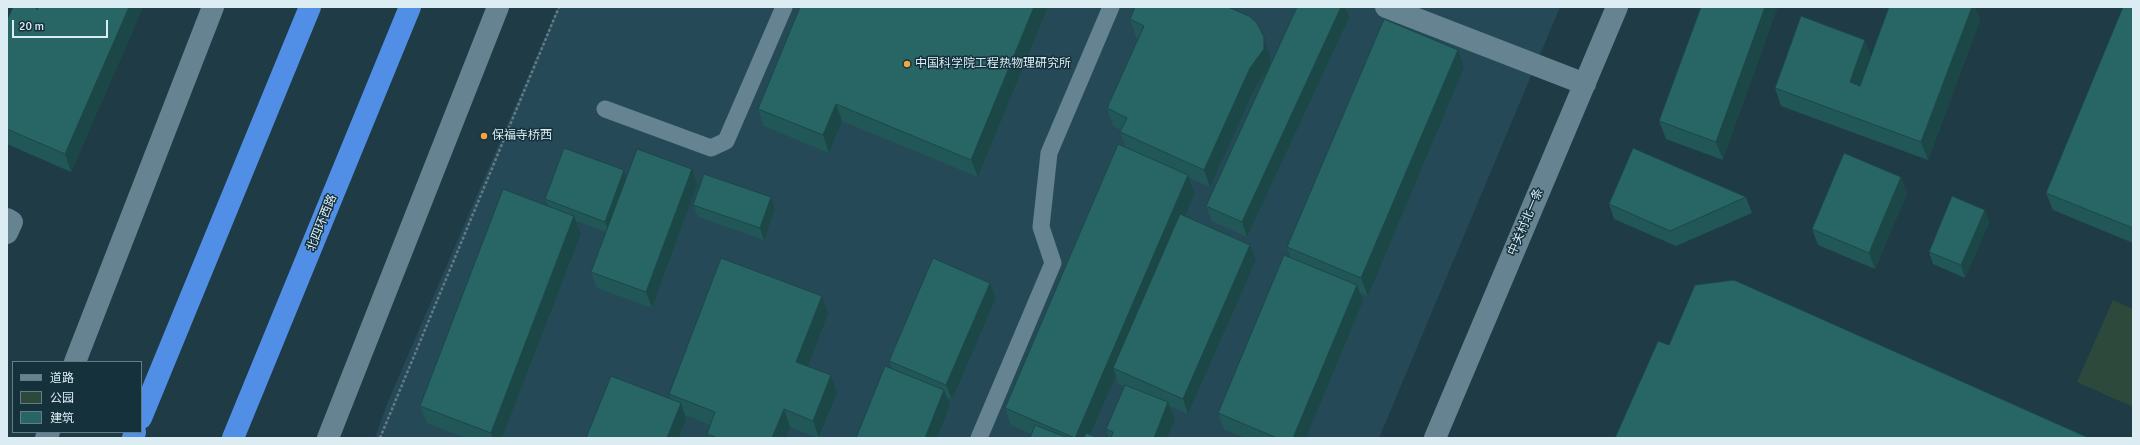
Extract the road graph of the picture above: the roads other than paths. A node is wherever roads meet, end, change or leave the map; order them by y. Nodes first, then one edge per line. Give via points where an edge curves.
1 (213, 7) edge
2 (310, 7) edge
3 (410, 7) edge
4 (498, 7) edge
5 (784, 7) edge
6 (1111, 7) edge
7 (1386, 7) edge
8 (1617, 7) edge
9 (1585, 84) junction
10 (605, 109) dead end
11 (7, 219) edge
12 (7, 233) edge
13 (75, 361) edge
14 (142, 416) edge
15 (233, 438) edge
16 (328, 438) edge
17 (979, 438) edge
18 (1436, 438) edge

1 - 13 street
2 - 14 highway
3 - 15 highway, 北四环西路
4 - 16 street
5 - 10 lane via 726,142 711,148
6 - 17 lane via 1049,153 1041,227 1053,263
7 - 9 street
8 - 9 street, 中关村北一条
9 - 18 street, 中关村北一条
11 - 12 street via 12,222

